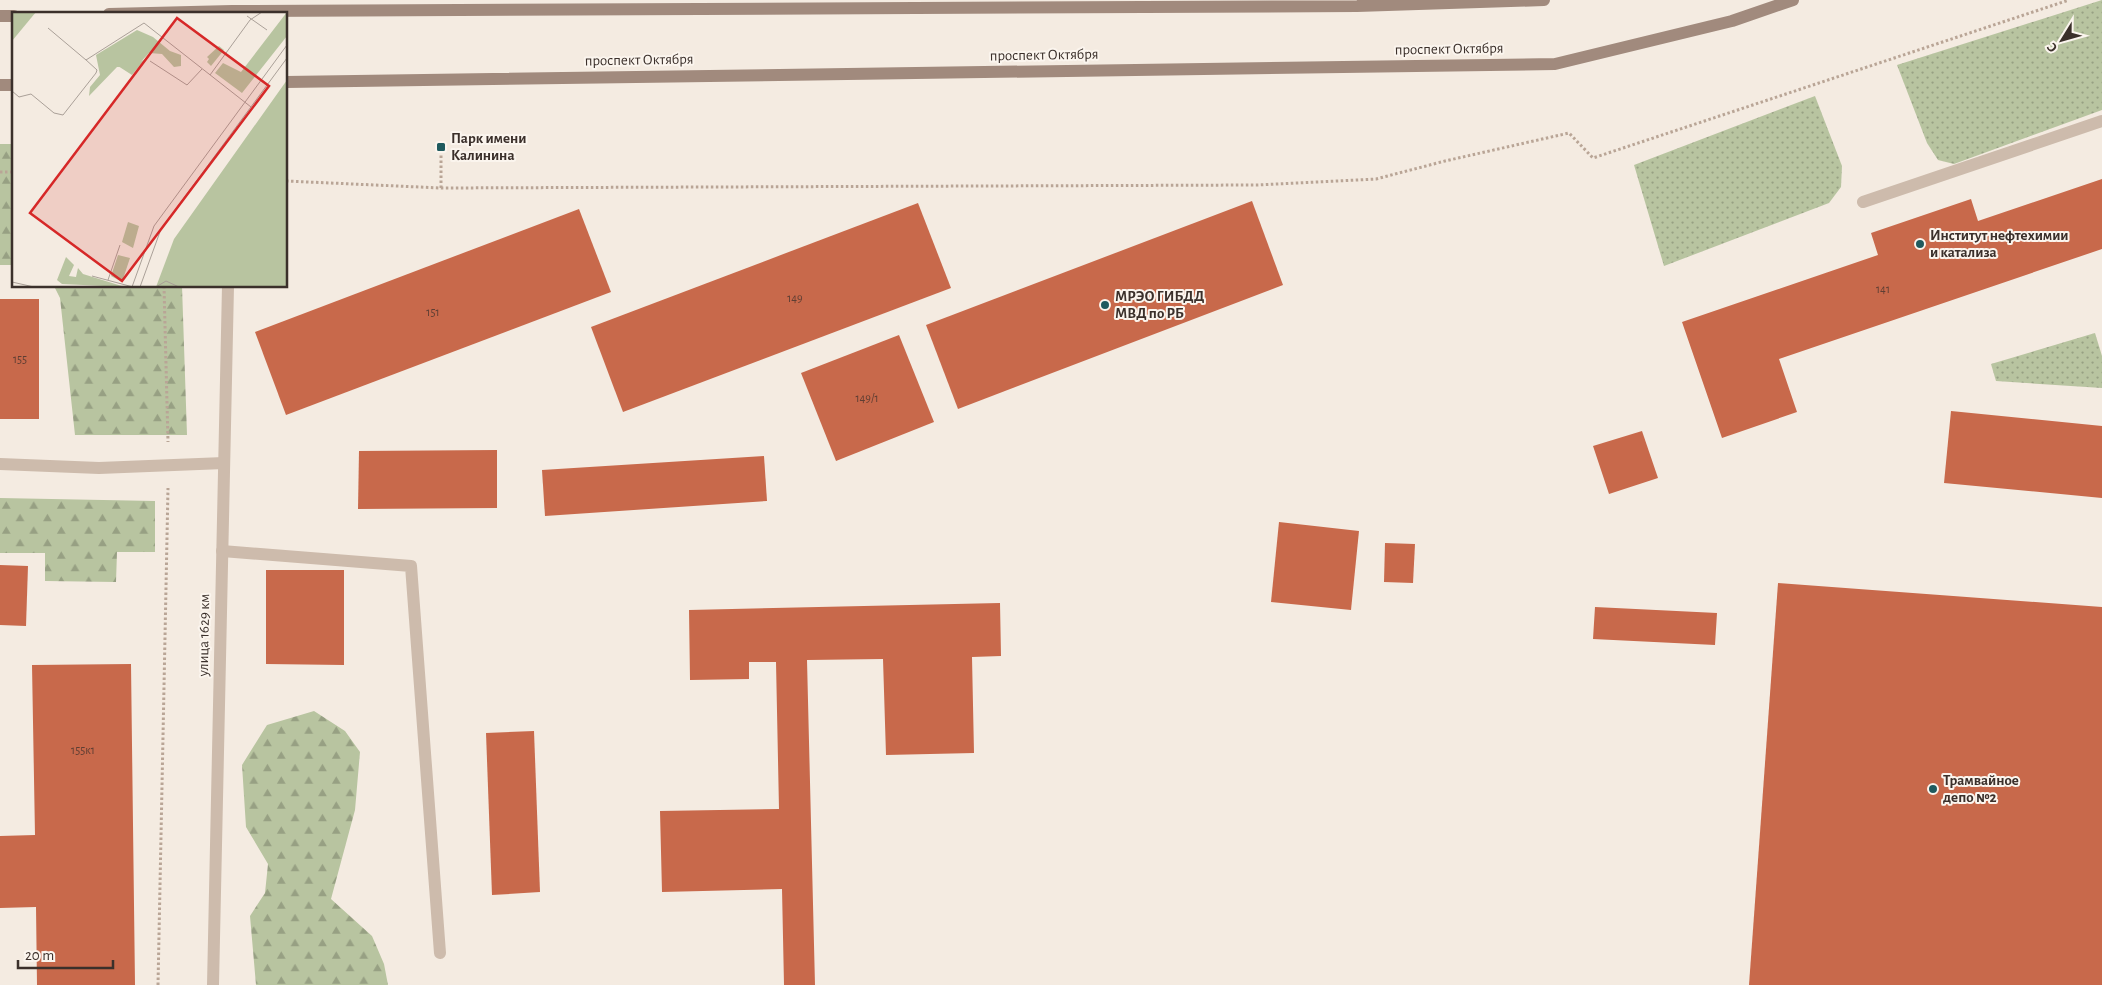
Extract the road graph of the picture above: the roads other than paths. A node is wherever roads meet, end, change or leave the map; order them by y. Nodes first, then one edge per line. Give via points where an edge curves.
1 (1544, 0) edge
2 (1793, 0) edge
3 (232, 12) edge
4 (288, 82) edge
5 (2102, 120) edge
6 (1863, 202) dead end
7 (228, 288) edge
8 (224, 463) junction
9 (0, 464) edge
10 (222, 551) junction
11 (440, 953) dead end
12 (213, 985) edge

1 - 3 main road via 1356,6
2 - 4 main road, проспект Октября via 1732,22 1555,64
5 - 6 street
7 - 8 street, улица 1629 км
8 - 9 street via 99,468
8 - 10 street, улица 1629 км
10 - 11 street via 410,566
10 - 12 street, улица 1629 км

